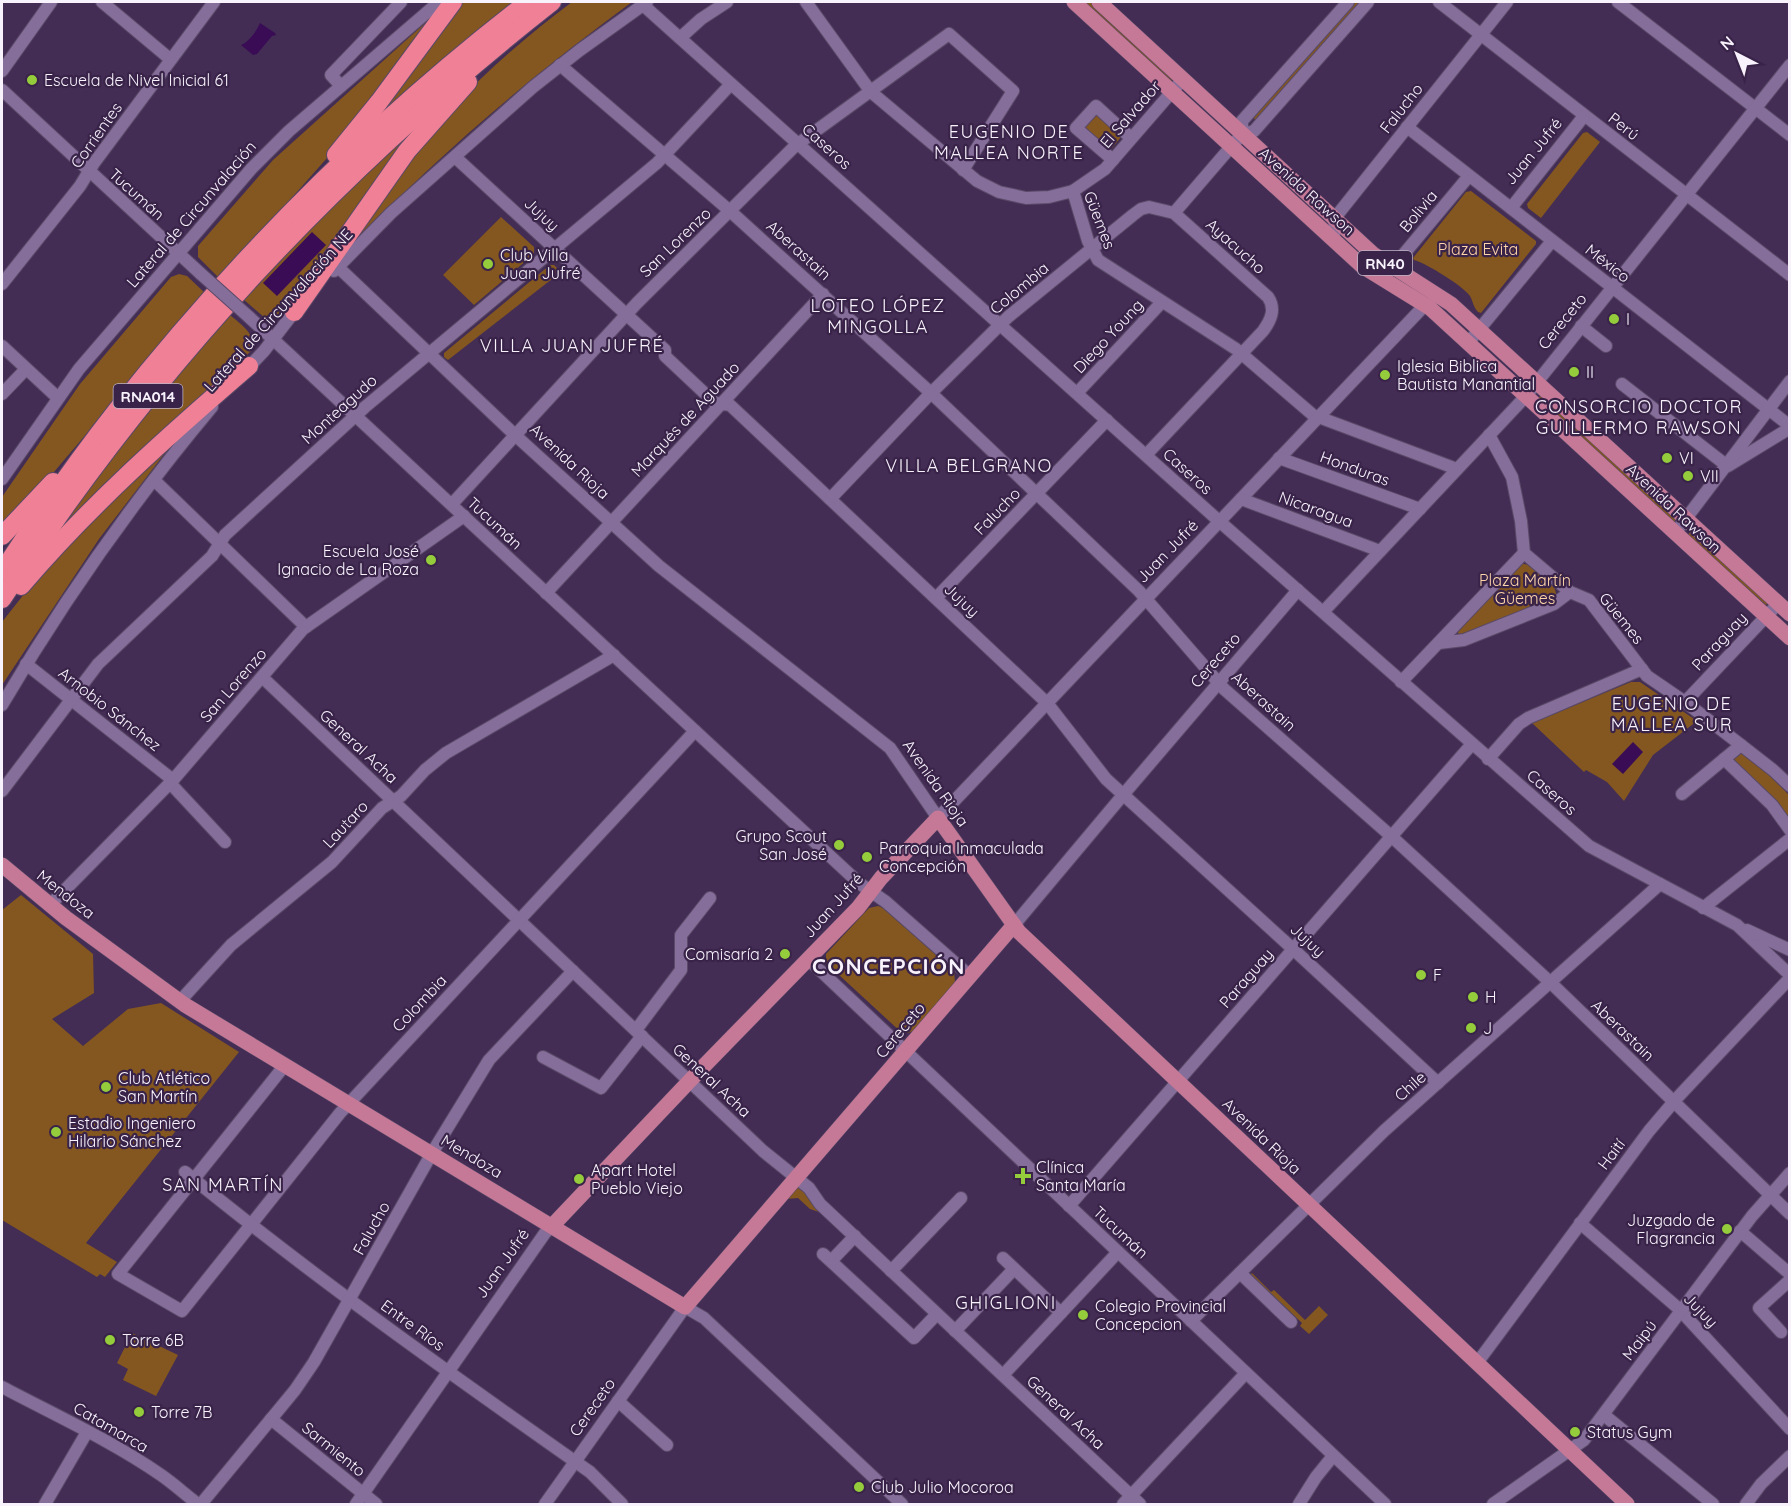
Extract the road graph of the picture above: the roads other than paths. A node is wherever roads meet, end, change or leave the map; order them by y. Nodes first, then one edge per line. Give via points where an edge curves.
1 (51, 2) edge
2 (102, 2) edge
3 (214, 2) edge
4 (401, 2) edge
5 (438, 2) edge
6 (453, 2) edge
7 (528, 2) edge
8 (552, 2) edge
9 (727, 2) edge
10 (808, 2) edge
11 (1074, 2) edge
12 (1099, 2) edge
13 (1348, 2) edge
14 (1368, 2) edge
15 (1439, 2) edge
16 (1507, 2) edge
17 (1618, 2) edge
18 (645, 3) edge
19 (527, 21) junction
20 (1480, 34) junction
21 (680, 38) junction
22 (170, 59) junction
23 (345, 60) junction
24 (560, 65) junction
25 (1790, 65) edge
26 (2, 71) edge
27 (356, 73) junction
28 (1183, 79) junction
29 (731, 84) junction
30 (341, 86) junction
31 (870, 91) junction
32 (1172, 91) junction
33 (4, 97) edge
34 (1755, 109) junction
35 (1584, 116) junction
36 (1407, 127) junction
37 (1242, 134) junction
38 (1790, 135) edge
39 (1131, 138) junction
40 (799, 143) junction
41 (1232, 147) junction
42 (664, 155) junction
43 (455, 157) junction
44 (1113, 160) junction
45 (963, 170) junction
46 (88, 172) junction
47 (1469, 176) junction
48 (1073, 191) junction
49 (1685, 195) junction
50 (1511, 208) junction
51 (730, 211) junction
52 (1174, 213) junction
53 (1334, 219) junction
54 (1333, 240) junction
55 (1552, 241) junction
56 (261, 245) junction
57 (554, 248) junction
58 (1092, 249) junction
59 (178, 253) junction
60 (338, 267) junction
61 (1393, 267) junction
62 (1790, 275) edge
63 (2, 284) edge
64 (1612, 287) junction
65 (823, 294) junction
66 (1162, 302) junction
67 (1425, 305) junction
68 (1458, 310) junction
69 (294, 312) junction
70 (626, 314) junction
71 (1001, 324) junction
72 (1581, 326) junction
73 (1479, 329) junction
74 (272, 339) junction
75 (1468, 343) junction
76 (2, 346) edge
77 (1606, 346) dead end
78 (429, 353) junction
79 (1242, 354) junction
80 (249, 366) junction
81 (26, 369) junction
82 (1790, 381) edge
83 (1536, 382) junction
84 (1622, 384) dead end
85 (932, 393) junction
86 (1077, 393) junction
87 (2, 394) edge
88 (1526, 396) junction
89 (58, 399) junction
90 (721, 404) junction
91 (1768, 409) junction
92 (116, 411) junction
93 (356, 416) junction
94 (1318, 417) junction
95 (1107, 420) junction
96 (1790, 427) edge
97 (515, 435) junction
98 (1489, 435) junction
99 (1146, 455) junction
100 (1279, 458) junction
101 (1724, 468) junction
102 (1457, 469) junction
103 (2, 479) edge
104 (154, 480) junction
105 (1036, 494) junction
106 (830, 499) junction
107 (1241, 499) junction
108 (452, 504) junction
109 (1420, 509) junction
110 (464, 516) junction
111 (1686, 519) junction
112 (1220, 521) junction
113 (611, 523) junction
114 (1675, 533) junction
115 (2, 536) edge
116 (220, 543) junction
117 (1380, 551) junction
118 (1524, 553) junction
119 (2, 572) edge
120 (1298, 590) junction
121 (1570, 592) junction
122 (546, 593) junction
123 (936, 598) junction
124 (2, 599) edge
125 (1146, 599) junction
126 (1778, 604) junction
127 (2, 611) edge
128 (1323, 612) junction
129 (1790, 614) edge
130 (1766, 616) junction
131 (306, 627) junction
132 (1790, 638) edge
133 (1439, 643) junction
134 (614, 655) junction
135 (26, 664) junction
136 (1642, 669) junction
137 (262, 677) junction
138 (1401, 682) junction
139 (1219, 683) junction
140 (71, 699) junction
141 (1685, 702) junction
142 (1047, 703) junction
143 (2, 705) edge
144 (695, 731) junction
145 (1472, 744) junction
146 (1741, 745) junction
147 (1488, 759) junction
148 (1724, 759) junction
149 (1787, 780) edge
150 (171, 782) junction
151 (2, 790) edge
152 (1682, 794) dead end
153 (1123, 795) junction
154 (393, 801) junction
155 (938, 818) junction
156 (1790, 830) edge
157 (1391, 836) junction
158 (1790, 839) edge
159 (225, 842) dead end
160 (2, 865) edge
161 (1660, 884) junction
162 (871, 891) junction
163 (710, 898) dead end
164 (50, 905) junction
165 (1703, 908) junction
166 (518, 919) junction
167 (1014, 925) junction
168 (1737, 925) junction
169 (1293, 949) junction
170 (1790, 950) edge
171 (808, 959) junction
172 (573, 971) junction
173 (970, 976) junction
174 (1790, 976) edge
175 (1551, 983) junction
176 (180, 1001) junction
177 (639, 1033) junction
178 (906, 1052) junction
179 (543, 1057) dead end
180 (285, 1065) junction
181 (690, 1081) junction
182 (1178, 1081) junction
183 (1438, 1083) junction
184 (1673, 1102) junction
185 (349, 1104) junction
186 (432, 1153) junction
187 (1790, 1173) edge
188 (190, 1175) junction
189 (797, 1177) junction
190 (1770, 1195) junction
191 (961, 1198) dead end
192 (1308, 1205) junction
193 (1069, 1206) junction
194 (1790, 1214) edge
195 (1580, 1223) junction
196 (251, 1225) junction
197 (552, 1226) junction
198 (1740, 1231) junction
199 (855, 1236) junction
200 (1118, 1252) junction
201 (1003, 1258) dead end
202 (1014, 1269) junction
203 (891, 1271) junction
204 (1240, 1273) junction
205 (1790, 1274) edge
206 (1790, 1280) edge
207 (349, 1299) junction
208 (685, 1307) junction
209 (1681, 1311) junction
210 (1061, 1313) junction
211 (937, 1314) junction
212 (1191, 1321) junction
213 (1291, 1323) dead end
214 (955, 1331) junction
215 (1781, 1332) dead end
216 (1476, 1363) junction
217 (449, 1372) junction
218 (1246, 1373) junction
219 (1003, 1375) junction
220 (2, 1387) edge
221 (618, 1401) junction
222 (1604, 1415) junction
223 (271, 1419) junction
224 (1790, 1429) edge
225 (87, 1432) junction
226 (667, 1445) dead end
227 (1569, 1451) junction
228 (1334, 1456) junction
229 (1790, 1456) edge
230 (575, 1462) junction
231 (360, 1500) edge
232 (1127, 1500) edge
233 (45, 1504) edge
234 (199, 1504) edge
235 (376, 1504) edge
236 (545, 1504) edge
237 (622, 1504) edge
238 (902, 1504) edge
239 (1140, 1504) edge
240 (1299, 1504) edge
241 (1385, 1504) edge
242 (1492, 1504) edge
243 (1627, 1504) edge
244 (1713, 1504) edge
245 (1746, 1504) edge

1 - 26 street
2 - 22 street
3 - 22 street, Corrientes
4 - 23 street
5 - 27 street, Lateral de Circunvalación
6 - 56 highway via 379,102
7 - 56 highway, RNA014 via 402,106
8 - 19 highway, RNA014
9 - 21 street via 701,18
10 - 31 street, Güemes
11 - 32 main road, Avenida Rawson / RN40
12 - 28 main road, Avenida Rawson / RN40
13 - 37 street via 1242,122
14 - 37 street via 1254,131
15 - 20 street, Perú
16 - 20 street, Falucho
17 - 34 street
18 - 21 street, Caseros
18 - 24 street, Lateral de Circunvalación NE
19 - 69 highway via 407,151
19 - 124 highway, RNA014 via 374,153 230,300 113,442
20 - 35 street, Perú
20 - 36 street, Falucho
21 - 29 street, Caseros
22 - 46 street, Corrientes
23 - 27 street
23 - 30 street via 331,75
24 - 42 street, Aberastain
24 - 43 street, Lateral de Circunvalación NE
25 - 34 street, Cereceto
27 - 30 street, Lateral de Circunvalación
28 - 32 street, El Salvador
28 - 37 main road, Avenida Rawson / RN40
29 - 40 street, Caseros
29 - 42 street, Monteagudo
30 - 59 street, Lateral de Circunvalación via 263,156
31 - 40 street, San Lorenzo
31 - 45 street, Güemes
31 - 45 street, San Lorenzo via 949,34 1013,91
32 - 39 street, El Salvador
32 - 41 main road, Avenida Rawson / RN40
33 - 46 street, Tucumán
34 - 38 street
34 - 49 street, Cereceto
35 - 49 street, Perú
35 - 50 street, Juan Jufré
36 - 47 street, México
36 - 53 street, Falucho
37 - 41 street
37 - 53 main road, Avenida Rawson / RN40
39 - 44 street, El Salvador
39 - 44 street, El Salvador via 1096,106 1076,128
40 - 51 street, San Lorenzo
40 - 71 street, Caseros
41 - 52 street
41 - 54 main road, Avenida Rawson / RN40
42 - 51 street, Aberastain
42 - 57 street, Monteagudo
43 - 57 street, Jujuy
43 - 60 street, Lateral de Circunvalación NE via 391,213
44 - 48 street, El Salvador
45 - 48 street, Güemes via 988,187 1018,197 1044,198
46 - 59 street, Tucumán
46 - 63 street, Corrientes
47 - 50 street, México
47 - 61 street, Bolivia
48 - 58 street, Güemes
49 - 62 street, Perú
49 - 64 street, Cereceto
50 - 55 street, México
51 - 65 street, Aberastain
51 - 70 street, San Lorenzo
52 - 58 street, Colombia via 1154,207 1142,209
52 - 79 street, Ayacucho via 1267,296 1273,307 1266,326
53 - 54 street
53 - 61 main road, Avenida Rawson / RN40
54 - 67 main road, Avenida Rawson / RN40 via 1373,274
55 - 64 street, México
55 - 73 street
56 - 92 highway, RNA014
57 - 70 street, Jujuy
57 - 78 street, Monteagudo
58 - 66 street, Güemes via 1098,260
58 - 71 street, Colombia
59 - 74 street, Tucumán, bridge
59 - 89 street, Lateral de Circunvalación
60 - 69 street, Lateral de Circunvalación NE
60 - 78 street, Avenida Rioja
61 - 68 main road, Avenida Rawson / RN40
64 - 72 street, Cereceto
64 - 91 street, México
65 - 85 street, Aberastain
65 - 90 street, Marqués de Aguado
66 - 79 street, Güemes
66 - 86 street, Diego Young
67 - 68 street via 1444,304
67 - 75 main road, Avenida Rawson / RN40
67 - 94 street, Juan Jufré
68 - 73 main road, Avenida Rawson / RN40
69 - 74 street, Lateral de Circunvalación NE
70 - 90 street, Jujuy via 665,350 673,364 715,403
70 - 97 street, San Lorenzo
71 - 85 street, Colombia
71 - 86 street, Caseros
72 - 77 street
72 - 83 street, Cereceto
73 - 75 street
73 - 83 main road, Avenida Rawson / RN40
74 - 80 street, Lateral de Circunvalación NE
74 - 93 street, Tucumán
75 - 88 main road, Avenida Rawson / RN40
76 - 81 street
78 - 93 street, Monteagudo
78 - 97 street, Avenida Rioja
79 - 94 street, Güemes
79 - 99 street
80 - 104 street, Lateral de Circunvalación NE
80 - 127 highway via 72,531
81 - 87 street
81 - 89 street
82 - 91 street
83 - 88 street, Cereceto
83 - 111 main road, Avenida Rawson / RN40
84 - 101 street
85 - 105 street, Aberastain
85 - 106 street, Colombia
86 - 95 street, Caseros
88 - 98 street, Cereceto
88 - 114 main road, Avenida Rawson / RN40
89 - 103 street, Lateral de Circunvalación
90 - 106 street, Jujuy via 730,405
90 - 113 street, Marqués de Aguado
91 - 96 street, México
91 - 101 street
92 - 115 highway
92 - 119 highway, RNA014
93 - 108 street, Tucumán
93 - 116 street, Monteagudo
94 - 100 street, Juan Jufré
94 - 102 street, Güemes
95 - 99 street, Caseros
95 - 105 street, Falucho
96 - 101 street
97 - 108 street, San Lorenzo
97 - 113 street, Avenida Rioja
98 - 102 street, Cereceto
98 - 118 street via 1512,477
99 - 112 street, Caseros
100 - 107 street, Juan Jufré
100 - 109 street, Honduras
101 - 111 street
102 - 109 street, Cereceto
104 - 116 street
104 - 135 street, Lateral de Circunvalación NE
105 - 123 street, Falucho
105 - 125 street, Aberastain
106 - 123 street, Jujuy
107 - 112 street, Juan Jufré
107 - 117 street, Nicaragua
108 - 110 street, Tucumán
109 - 117 street, Cereceto
110 - 122 street, Tucumán
110 - 131 street, San Lorenzo
111 - 114 street
111 - 126 main road, Avenida Rawson / RN40
112 - 120 street, Caseros
112 - 125 street, Juan Jufré
113 - 122 street, Marqués de Aguado
113 - 155 street, Avenida Rioja via 659,566 890,748
114 - 130 main road, Avenida Rawson / RN40
116 - 131 street
116 - 140 street, Monteagudo via 212,556 98,664
117 - 128 street, Cereceto
118 - 121 street, Güemes
118 - 133 street
120 - 128 street, Caseros
120 - 139 street, Cereceto
121 - 133 street via 1554,604 1464,640
121 - 136 street, Güemes via 1589,600
122 - 134 street, Tucumán
123 - 142 street, Jujuy
125 - 139 street, Aberastain
125 - 142 street, Juan Jufré
126 - 129 main road, Avenida Rawson / RN40
126 - 130 street, Paraguay
128 - 138 street, Caseros
130 - 132 main road, Avenida Rawson / RN40
130 - 141 street, Paraguay
131 - 137 street, San Lorenzo
133 - 138 street
134 - 144 street, Tucumán
134 - 154 street, Lautaro via 446,753
135 - 140 street, Arnobio Sánchez
135 - 143 street, Lateral de Circunvalación NE
136 - 141 street, Güemes
136 - 147 street via 1532,715
137 - 150 street, San Lorenzo
137 - 154 street, General Acha
138 - 145 street, Caseros
139 - 153 street, Cereceto
139 - 157 street, Aberastain
140 - 150 street, Arnobio Sánchez
140 - 151 street, Monteagudo
141 - 146 street, Güemes
142 - 153 street, Jujuy
142 - 155 street, Juan Jufré
144 - 162 street, Tucumán
144 - 166 street, Colombia
145 - 147 street, Caseros
145 - 157 street, Paraguay
146 - 148 street
146 - 149 street, Güemes
147 - 161 street, Caseros via 1588,846
148 - 152 street
148 - 156 street via 1772,805
150 - 159 street, Arnobio Sánchez
150 - 164 street, San Lorenzo
153 - 167 street, Cereceto
153 - 169 street, Jujuy
154 - 166 street, General Acha
154 - 176 street, Lautaro via 332,862 231,945
155 - 162 main road, Juan Jufré
155 - 167 main road, Avenida Rioja
157 - 169 street, Paraguay
157 - 175 street, Aberastain
158 - 165 street
160 - 164 main road, Mendoza
161 - 165 street, Caseros
161 - 175 street, Chile
162 - 171 main road, Juan Jufré
162 - 173 street, Tucumán
163 - 177 street via 681,934 681,970
164 - 176 main road, Mendoza
165 - 168 street, Caseros
166 - 172 street, General Acha
166 - 185 street, Colombia
167 - 173 main road, Cereceto
167 - 182 main road, Avenida Rioja
168 - 170 street, Caseros
168 - 174 street, Caseros
169 - 182 street, Paraguay
169 - 183 street, Jujuy
171 - 178 street, Tucumán
171 - 181 main road, Juan Jufré
172 - 177 street, General Acha
172 - 186 street, Falucho via 489,1060
173 - 178 main road, Cereceto
174 - 184 street, Haití
175 - 183 street, Chile
175 - 184 street, Aberastain
176 - 180 main road, Mendoza
177 - 179 street via 601,1088
177 - 181 street, General Acha
178 - 189 main road, Cereceto
178 - 193 street, Tucumán
180 - 185 main road, Mendoza
180 - 188 street
181 - 189 street, General Acha
181 - 197 main road, Juan Jufré
182 - 192 main road, Avenida Rioja
182 - 193 street, Paraguay
183 - 192 street, Chile
184 - 190 street, Aberastain
184 - 195 street, Haití
185 - 186 main road, Mendoza
185 - 196 street, Colombia
186 - 197 main road, Mendoza
186 - 207 street, Falucho
187 - 190 street, Maipú
188 - 196 street, Entre Ríos
188 - 196 street, Colombia via 118,1274 182,1311
189 - 199 street, General Acha
189 - 208 main road, Cereceto
190 - 194 street, Aberastain
190 - 198 street, Maipú
191 - 203 street
192 - 204 street, Chile
192 - 216 main road, Avenida Rioja
193 - 200 street, Tucumán
195 - 209 street, Jujuy
195 - 216 street, Haití
196 - 207 street, Entre Ríos
197 - 208 main road, Mendoza
197 - 217 street, Juan Jufré
198 - 205 street
198 - 209 street, Maipú
199 - 203 street, General Acha
199 - 211 street via 828,1257 914,1338
200 - 210 street
200 - 212 street, Tucumán
201 - 202 street
202 - 210 street
202 - 214 street
203 - 211 street, General Acha
204 - 212 street, Chile
204 - 213 street
206 - 215 street via 1759,1308
207 - 217 street, Entre Ríos
207 - 223 street, Falucho via 314,1362
208 - 221 street, Cereceto
208 - 238 street, Mendoza via 704,1318
209 - 222 street, Maipú
209 - 224 street, Jujuy
210 - 219 street
211 - 214 street, General Acha
212 - 218 street, Tucumán
214 - 219 street, General Acha
216 - 227 main road, Avenida Rioja
217 - 230 street, Entre Ríos
217 - 231 street, Juan Jufré
218 - 228 street, Tucumán
218 - 232 street
219 - 232 street, General Acha
220 - 225 street, Catamarca
221 - 226 street
221 - 230 street, Cereceto
222 - 227 street, Maipú via 1584,1440
222 - 244 street
223 - 231 street, Sarmiento
223 - 234 street, Falucho
225 - 233 street
225 - 234 street, Catamarca via 162,1476
227 - 242 street, Maipú
227 - 243 main road, Avenida Rioja
228 - 240 street
228 - 241 street, Tucumán
229 - 245 street
230 - 236 street, Cereceto
230 - 237 street, Entre Ríos
231 - 235 street, Sarmiento
232 - 239 street, General Acha

